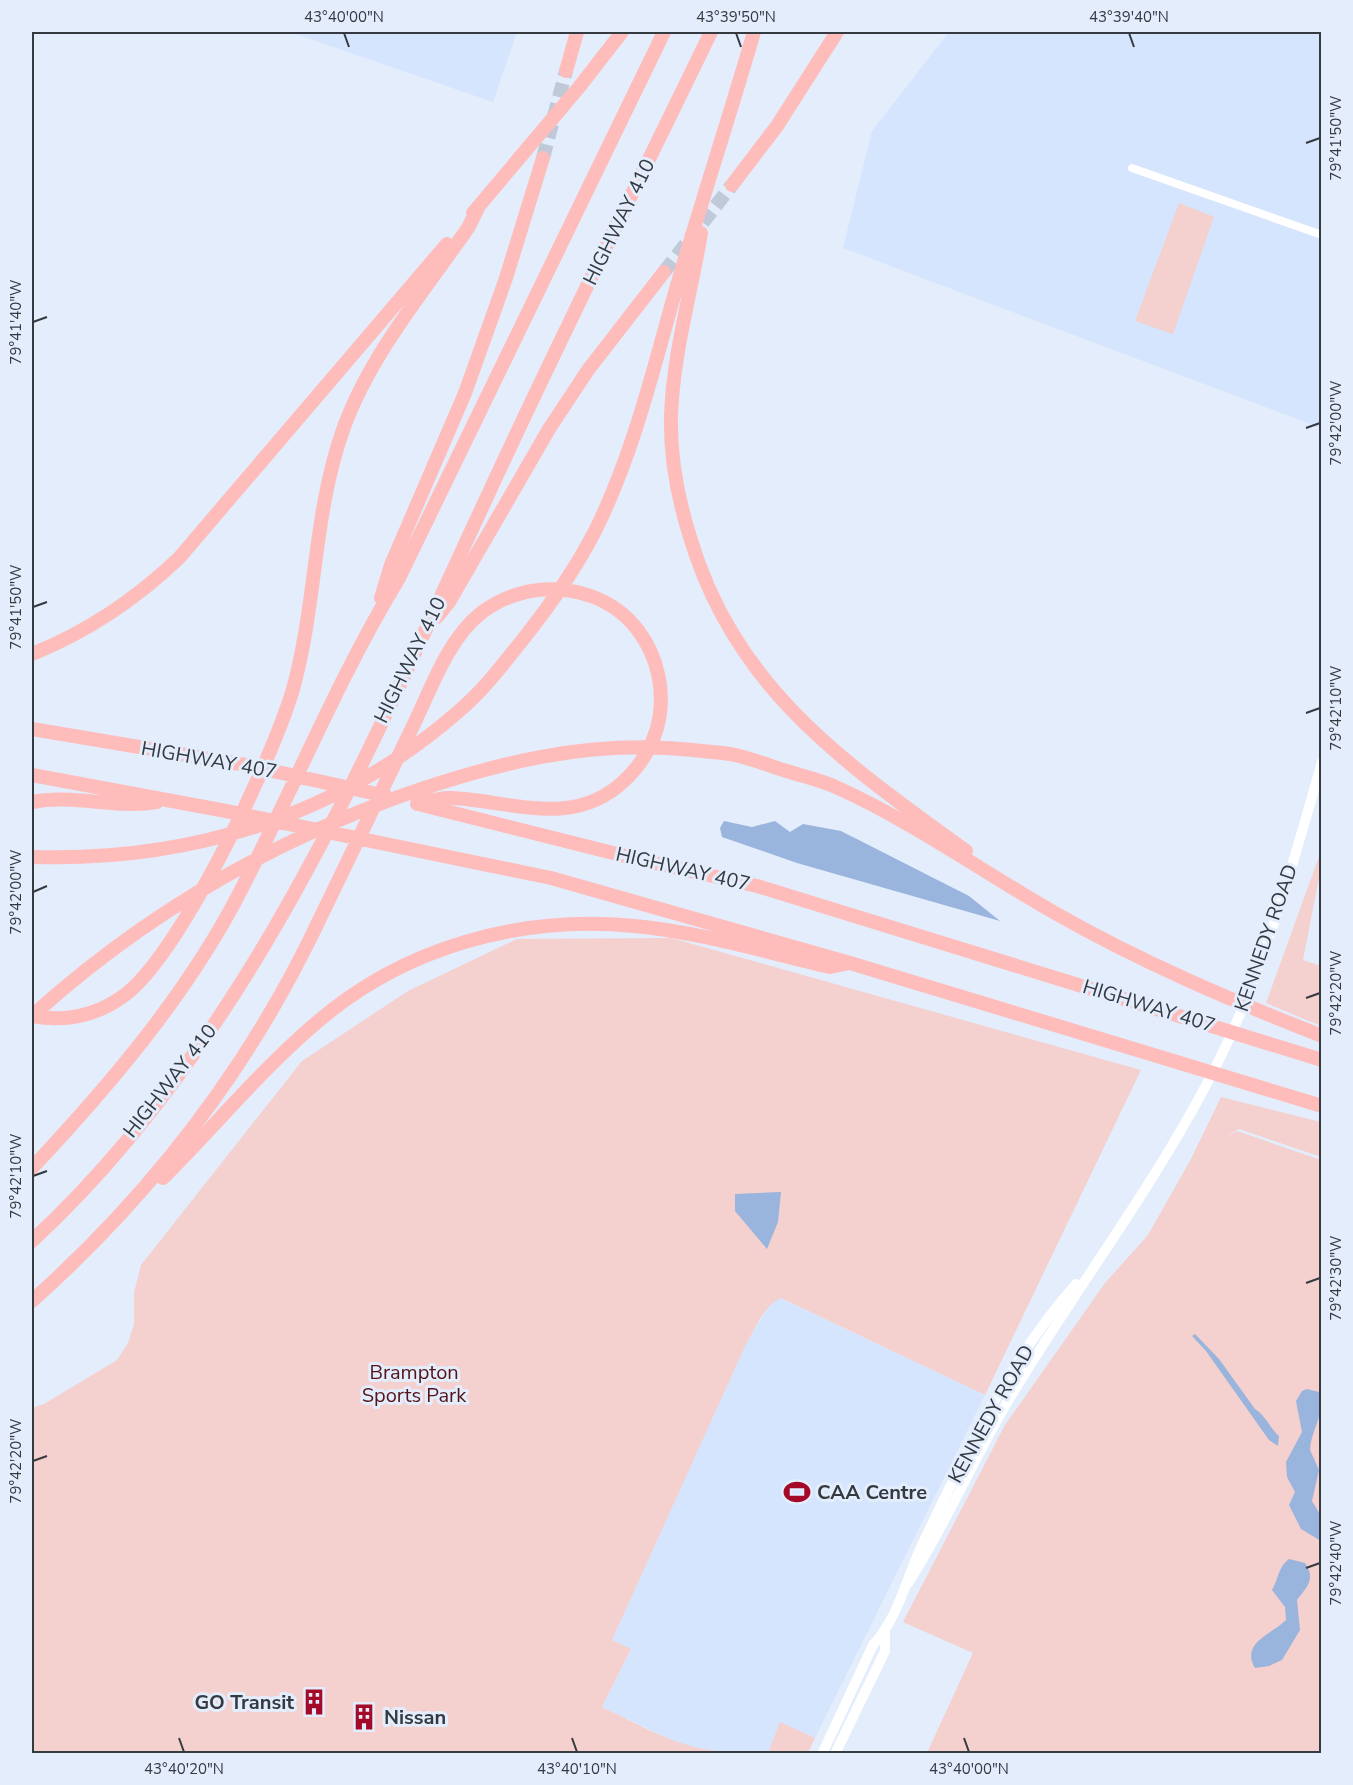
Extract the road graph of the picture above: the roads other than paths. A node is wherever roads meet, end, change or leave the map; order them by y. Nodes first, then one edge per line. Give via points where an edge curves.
1 (577, 32) edge
2 (621, 32) edge
3 (664, 32) edge
4 (711, 32) edge
5 (754, 32) edge
6 (837, 32) edge
7 (566, 71) tunnel mouth
8 (543, 158) tunnel mouth
9 (1132, 168) dead end
10 (732, 185) tunnel mouth
11 (709, 187) junction
12 (478, 208) junction
13 (1322, 235) edge
14 (664, 272) tunnel mouth
15 (375, 618) junction
16 (424, 632) junction
17 (32, 654) edge
18 (32, 729) edge
19 (1322, 762) edge
20 (32, 775) edge
21 (169, 801) junction
22 (32, 802) edge
23 (417, 804) junction
24 (32, 857) edge
25 (994, 877) junction
26 (850, 963) junction
27 (32, 1016) edge
28 (1322, 1036) edge
29 (1322, 1060) edge
30 (1322, 1106) edge
31 (32, 1168) edge
32 (32, 1241) edge
33 (68, 1268) junction
34 (32, 1301) edge
35 (885, 1632) junction
36 (822, 1754) edge
37 (835, 1754) edge

1 - 7 highway
2 - 12 highway
3 - 15 highway via 399,578
4 - 16 highway, HIGHWAY 410
5 - 11 highway
6 - 10 highway via 777,126
8 - 15 highway via 506,279 465,393 391,565
9 - 13 street
11 - 24 highway via 611,497 576,567 478,692 423,740 340,792 244,831 159,852 76,859
11 - 25 highway via 675,365 671,419 678,494 703,576 738,645 795,715
12 - 17 highway via 179,558 101,620
12 - 27 highway via 368,376 345,425 321,512 303,643 292,690 273,743 215,865 158,960 125,996 81,1017
14 - 16 highway via 555,419 449,602
15 - 31 highway via 241,891 202,955 114,1075
16 - 32 highway, HIGHWAY 410 via 302,881 261,953 162,1096
18 - 23 highway, HIGHWAY 407 via 246,765
19 - 35 main road, KENNEDY ROAD via 1253,983 1205,1088 1163,1162 1098,1260 1044,1320 999,1392 920,1550
20 - 21 highway
21 - 22 highway via 142,805 63,797
21 - 26 highway via 551,878
23 - 29 highway, HIGHWAY 407 via 757,886
23 - 33 highway via 449,797 508,807 551,809 585,804 613,791 651,746 660,712 659,676 637,629 599,600 566,589 534,590 505,598 469,625 451,650 309,940 242,1060 206,1113 153,1178
25 - 27 highway via 836,787 735,755 672,748 562,752 487,768 365,809 286,843 199,890 117,946
25 - 28 highway via 1101,939 1164,970
26 - 30 highway
26 - 33 highway via 830,967 668,930 596,923 524,928 434,952 367,985 318,1021 86,1256
33 - 34 highway
35 - 36 main road, KENNEDY ROAD via 873,1645
35 - 37 main road, KENNEDY ROAD via 885,1651

